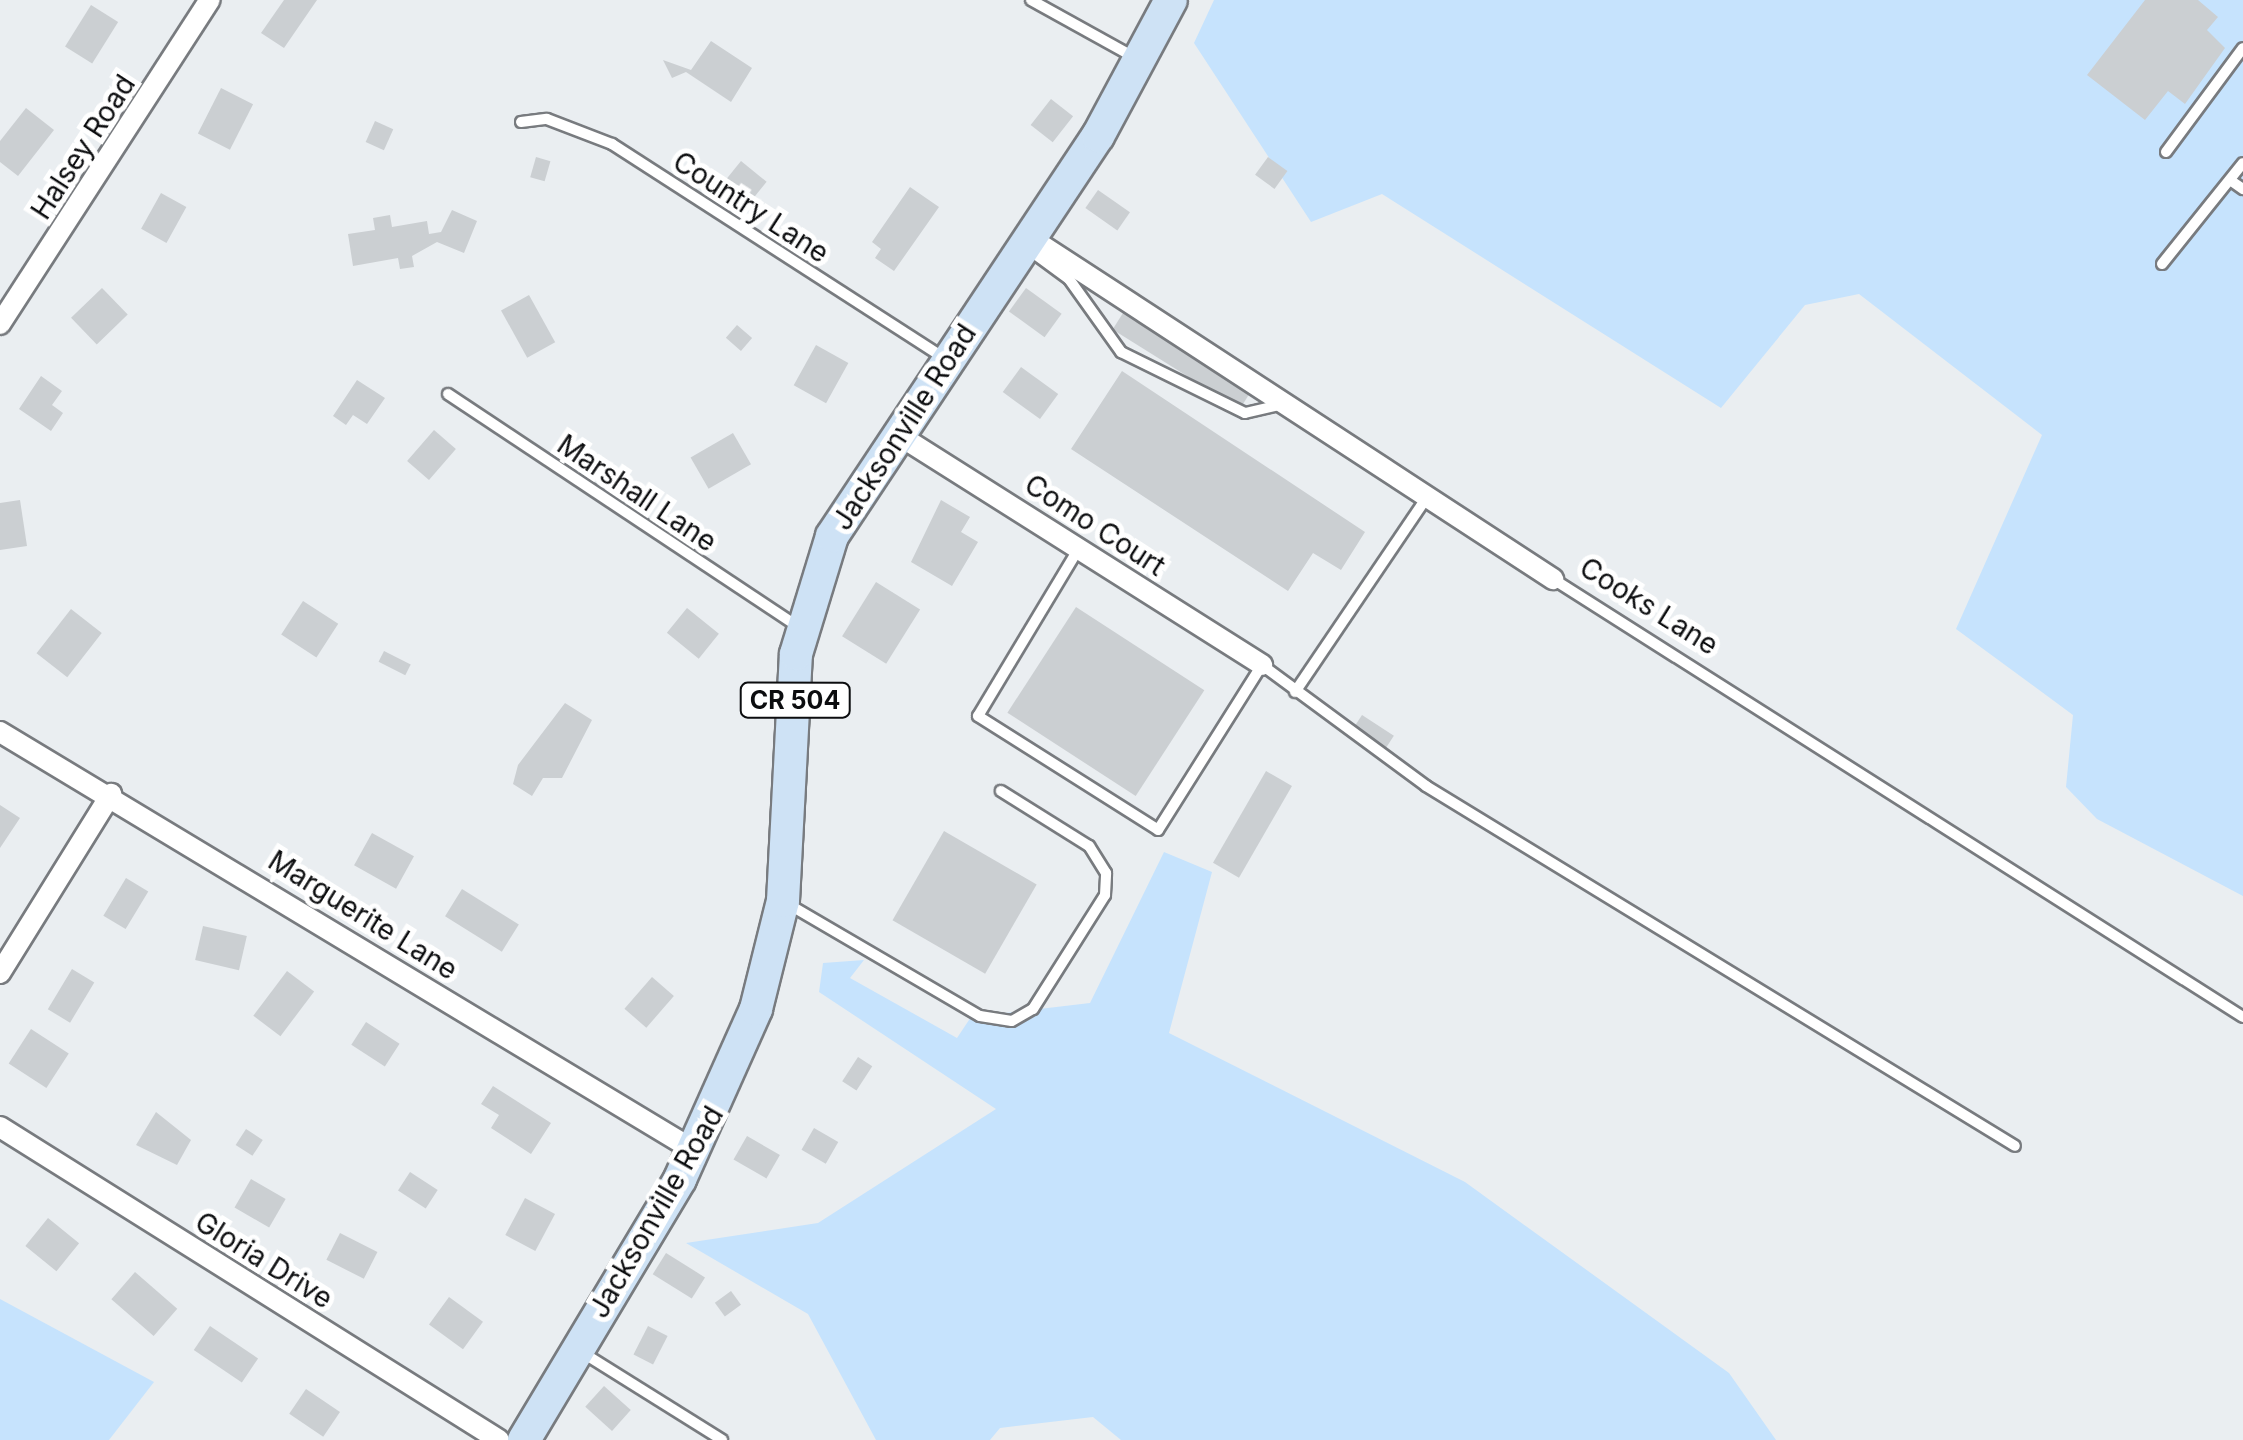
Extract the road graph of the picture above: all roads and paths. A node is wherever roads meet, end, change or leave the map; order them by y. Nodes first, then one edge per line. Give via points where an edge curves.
1 (210, 0) edge
2 (1031, 0) edge
3 (1170, 0) edge
4 (2243, 48) edge
5 (1139, 60) junction
6 (521, 122) dead end
7 (2166, 152) dead end
8 (2243, 163) edge
9 (2230, 180) junction
10 (2243, 189) edge
11 (1026, 241) junction
12 (2162, 264) dead end
13 (0, 324) edge
14 (947, 360) junction
15 (448, 394) dead end
16 (1288, 402) junction
17 (897, 434) junction
18 (1425, 500) junction
19 (1079, 548) junction
20 (1553, 580) joint
21 (801, 628) junction
22 (1262, 665) junction
23 (1295, 692) junction
24 (0, 732) edge
25 (1001, 791) dead end
26 (111, 794) junction
27 (783, 900) junction
28 (0, 973) edge
29 (2243, 1016) edge
30 (0, 1127) edge
31 (2016, 1146) dead end
32 (695, 1151) junction
33 (578, 1350) junction
34 (499, 1440) edge
35 (524, 1440) edge
36 (722, 1440) edge

1 - 13 street, Halsey Road
2 - 5 lane
3 - 5 main road, Jacksonville Road / CR 504
4 - 7 lane
5 - 11 main road, Jacksonville Road / CR 504
6 - 14 lane, Country Lane via 547,119 612,144
8 - 9 lane
9 - 10 lane
9 - 12 lane
11 - 14 main road, Jacksonville Road / CR 504
11 - 16 street, Cooks Lane
11 - 16 lane via 1069,279 1121,352 1245,413 1262,416
14 - 17 main road, Jacksonville Road / CR 504
15 - 21 lane, Marshall Lane
16 - 18 street, Cooks Lane
17 - 19 street, Como Court
17 - 21 main road, Jacksonville Road / CR 504 via 832,536
18 - 20 street, Cooks Lane
18 - 23 lane
19 - 22 street, Como Court
19 - 22 lane via 978,716 1158,830
20 - 29 lane, Cooks Lane
21 - 27 main road, Jacksonville Road / CR 504
22 - 23 lane
23 - 31 lane via 1426,786
24 - 26 street, Marguerite Lane
25 - 27 lane via 1089,846 1106,873 1105,895 1033,1008 1012,1022 980,1016
26 - 28 street
26 - 32 street, Marguerite Lane
27 - 32 main road, Jacksonville Road / CR 504 via 735,1068
30 - 34 street, Gloria Drive
32 - 33 main road, Jacksonville Road / CR 504
33 - 35 main road, Jacksonville Road / CR 504
33 - 36 lane

